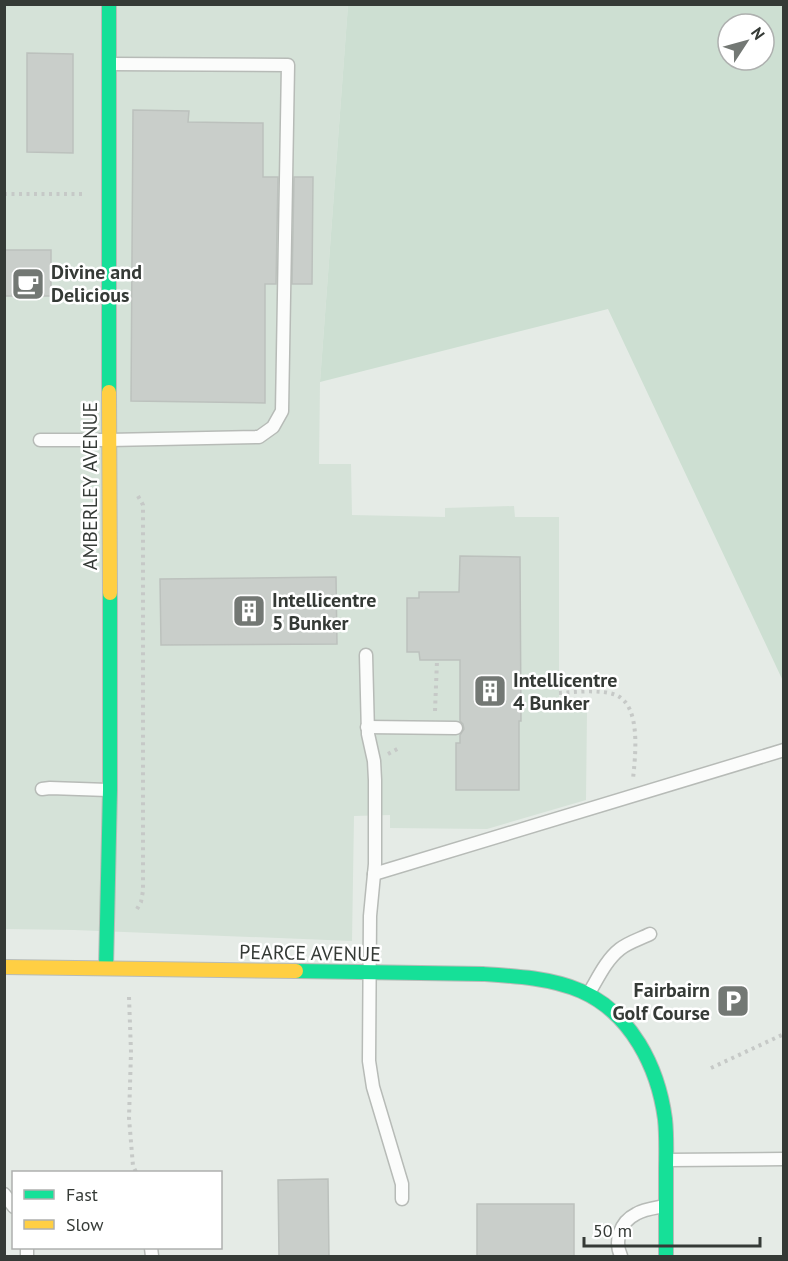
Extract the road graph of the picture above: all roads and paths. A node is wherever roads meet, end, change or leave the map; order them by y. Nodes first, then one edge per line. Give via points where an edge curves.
1 (109, 4) edge
2 (110, 64) junction
3 (83, 194) dead end
4 (4, 195) edge
5 (40, 440) dead end
6 (109, 441) junction
7 (366, 655) dead end
8 (437, 661) dead end
9 (559, 693) dead end
10 (368, 727) junction
11 (434, 727) junction
12 (456, 728) dead end
13 (783, 750) edge
14 (42, 789) dead end
15 (110, 790) junction
16 (632, 795) junction
17 (374, 874) junction
18 (650, 934) dead end
19 (4, 967) edge
20 (106, 968) junction
21 (370, 974) junction
22 (588, 994) junction
23 (129, 995) dead end
24 (783, 1034) edge
25 (711, 1068) dead end
26 (666, 1160) junction
27 (783, 1160) edge
28 (135, 1171) edge
29 (402, 1199) dead end
30 (666, 1206) junction
31 (621, 1257) edge
32 (666, 1257) edge

1 - 2 street, AMBERLEY AVENUE
2 - 6 street, AMBERLEY AVENUE
2 - 6 lane via 288,65 282,411 273,427 259,437
3 - 4 path
5 - 6 lane
6 - 15 street, AMBERLEY AVENUE
7 - 10 lane
8 - 11 path
9 - 16 path via 609,694 625,702 634,730
10 - 11 lane
10 - 17 lane via 374,766
11 - 12 lane
13 - 16 lane
14 - 15 lane
15 - 20 street, AMBERLEY AVENUE
16 - 17 lane
17 - 21 lane
18 - 22 lane via 614,954
19 - 20 street, PEARCE AVENUE
20 - 21 street, PEARCE AVENUE
21 - 22 street, PEARCE AVENUE via 513,976
21 - 29 lane via 370,1070 402,1184
22 - 26 street, PEARCE AVENUE via 618,1016 644,1051 665,1120
23 - 28 path via 129,1118
24 - 25 path
26 - 27 lane
26 - 30 street, PEARCE AVENUE
30 - 31 lane via 627,1219 619,1236
30 - 32 street, PEARCE AVENUE

